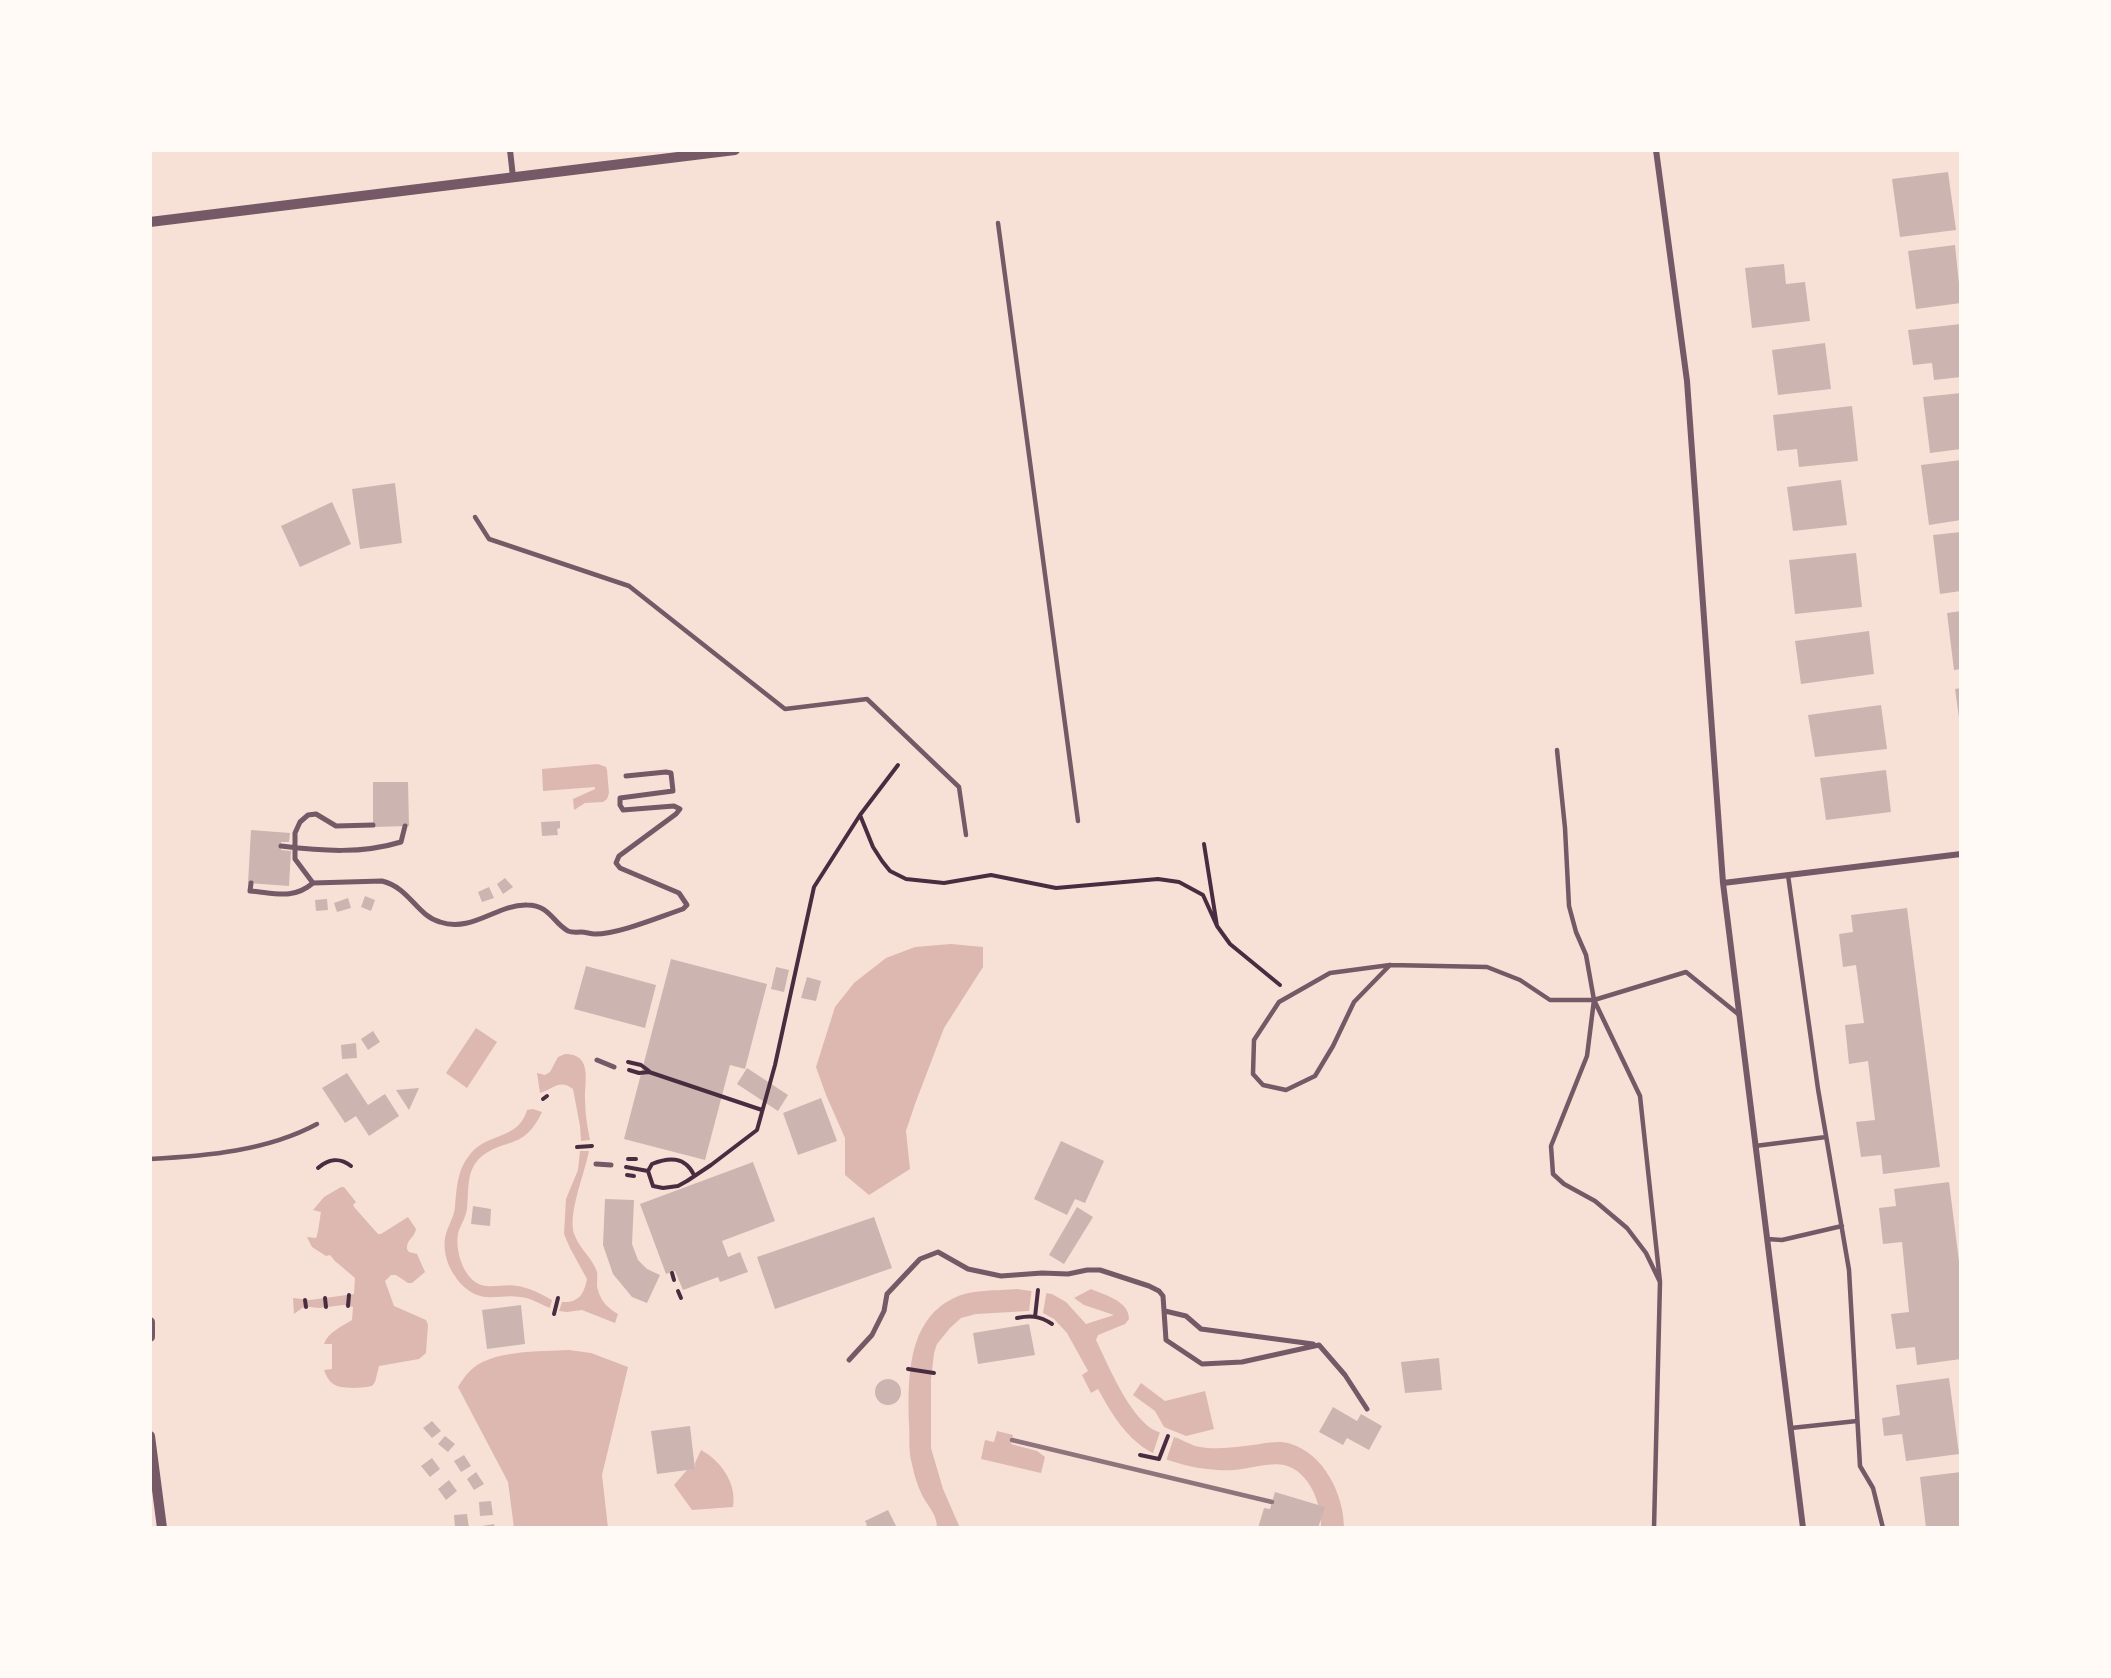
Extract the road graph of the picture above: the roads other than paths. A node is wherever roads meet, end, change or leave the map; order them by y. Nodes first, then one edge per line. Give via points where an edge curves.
1 (510, 150) edge
2 (735, 150) edge
3 (1656, 150) edge
4 (513, 177) junction
5 (150, 222) edge
6 (998, 223) dead end
7 (474, 517) dead end
8 (1557, 750) dead end
9 (626, 776) dead end
10 (1078, 821) dead end
11 (373, 825) dead end
12 (405, 826) dead end
13 (966, 835) dead end
14 (281, 846) dead end
15 (294, 848) junction
16 (1961, 854) edge
17 (1788, 875) junction
18 (313, 883) junction
19 (1723, 883) junction
20 (251, 884) dead end
21 (1390, 965) junction
22 (1594, 1000) junction
23 (1738, 1014) junction
24 (599, 1061) dead end
25 (615, 1065) dead end
26 (317, 1124) dead end
27 (1826, 1137) junction
28 (1755, 1146) junction
29 (150, 1159) edge
30 (596, 1164) dead end
31 (611, 1165) dead end
32 (1842, 1226) junction
33 (1767, 1239) junction
34 (1660, 1282) junction
35 (1165, 1311) junction
36 (150, 1322) edge
37 (150, 1337) edge
38 (1318, 1345) junction
39 (849, 1360) dead end
40 (1366, 1409) dead end
41 (1857, 1421) junction
42 (1791, 1428) junction
43 (150, 1436) edge
44 (162, 1528) edge
45 (1654, 1528) edge
46 (1803, 1528) edge
47 (1883, 1528) edge

1 - 4 street
2 - 4 street
3 - 19 street via 1687,381
4 - 5 street
6 - 10 lane
7 - 13 lane via 489,539 629,586 785,709 867,699 959,787
8 - 22 lane via 1569,906 1586,955
9 - 18 street via 671,773 673,791 620,798 623,810 674,806 680,809 619,856 616,863 679,893 687,905 683,909 617,931 572,933 544,909 525,905 466,924 451,924 428,917 390,883
11 - 15 street via 336,826 316,814 308,815 295,833
12 - 15 street via 401,842 383,848
14 - 15 street
15 - 18 street via 295,859
16 - 17 street
17 - 19 street
17 - 27 lane
18 - 20 street via 292,895 250,891
19 - 23 street
21 - 21 lane via 1330,973 1279,1002 1254,1040 1253,1074 1263,1085 1286,1090 1315,1076 1353,1002
21 - 22 lane via 1487,967 1520,980 1550,1000
22 - 23 lane via 1686,972
22 - 34 lane via 1640,1096
22 - 34 lane via 1587,1056 1551,1146 1553,1174 1627,1228 1646,1252
23 - 28 street
24 - 25 street
26 - 29 lane via 288,1137 226,1153
27 - 28 lane
27 - 32 lane
28 - 33 street
30 - 31 street
32 - 33 lane via 1782,1240
32 - 41 lane via 1850,1270
33 - 42 street
34 - 45 lane
35 - 38 street via 1186,1316 1201,1329
35 - 38 street via 1167,1340 1202,1364 1242,1362
35 - 39 street via 1159,1291 1100,1270 1001,1276 968,1269 938,1252 920,1259 887,1294 884,1311 872,1335
36 - 37 street
38 - 40 street via 1345,1375
41 - 42 lane
41 - 47 lane via 1860,1466 1873,1488
42 - 46 street
43 - 44 street

